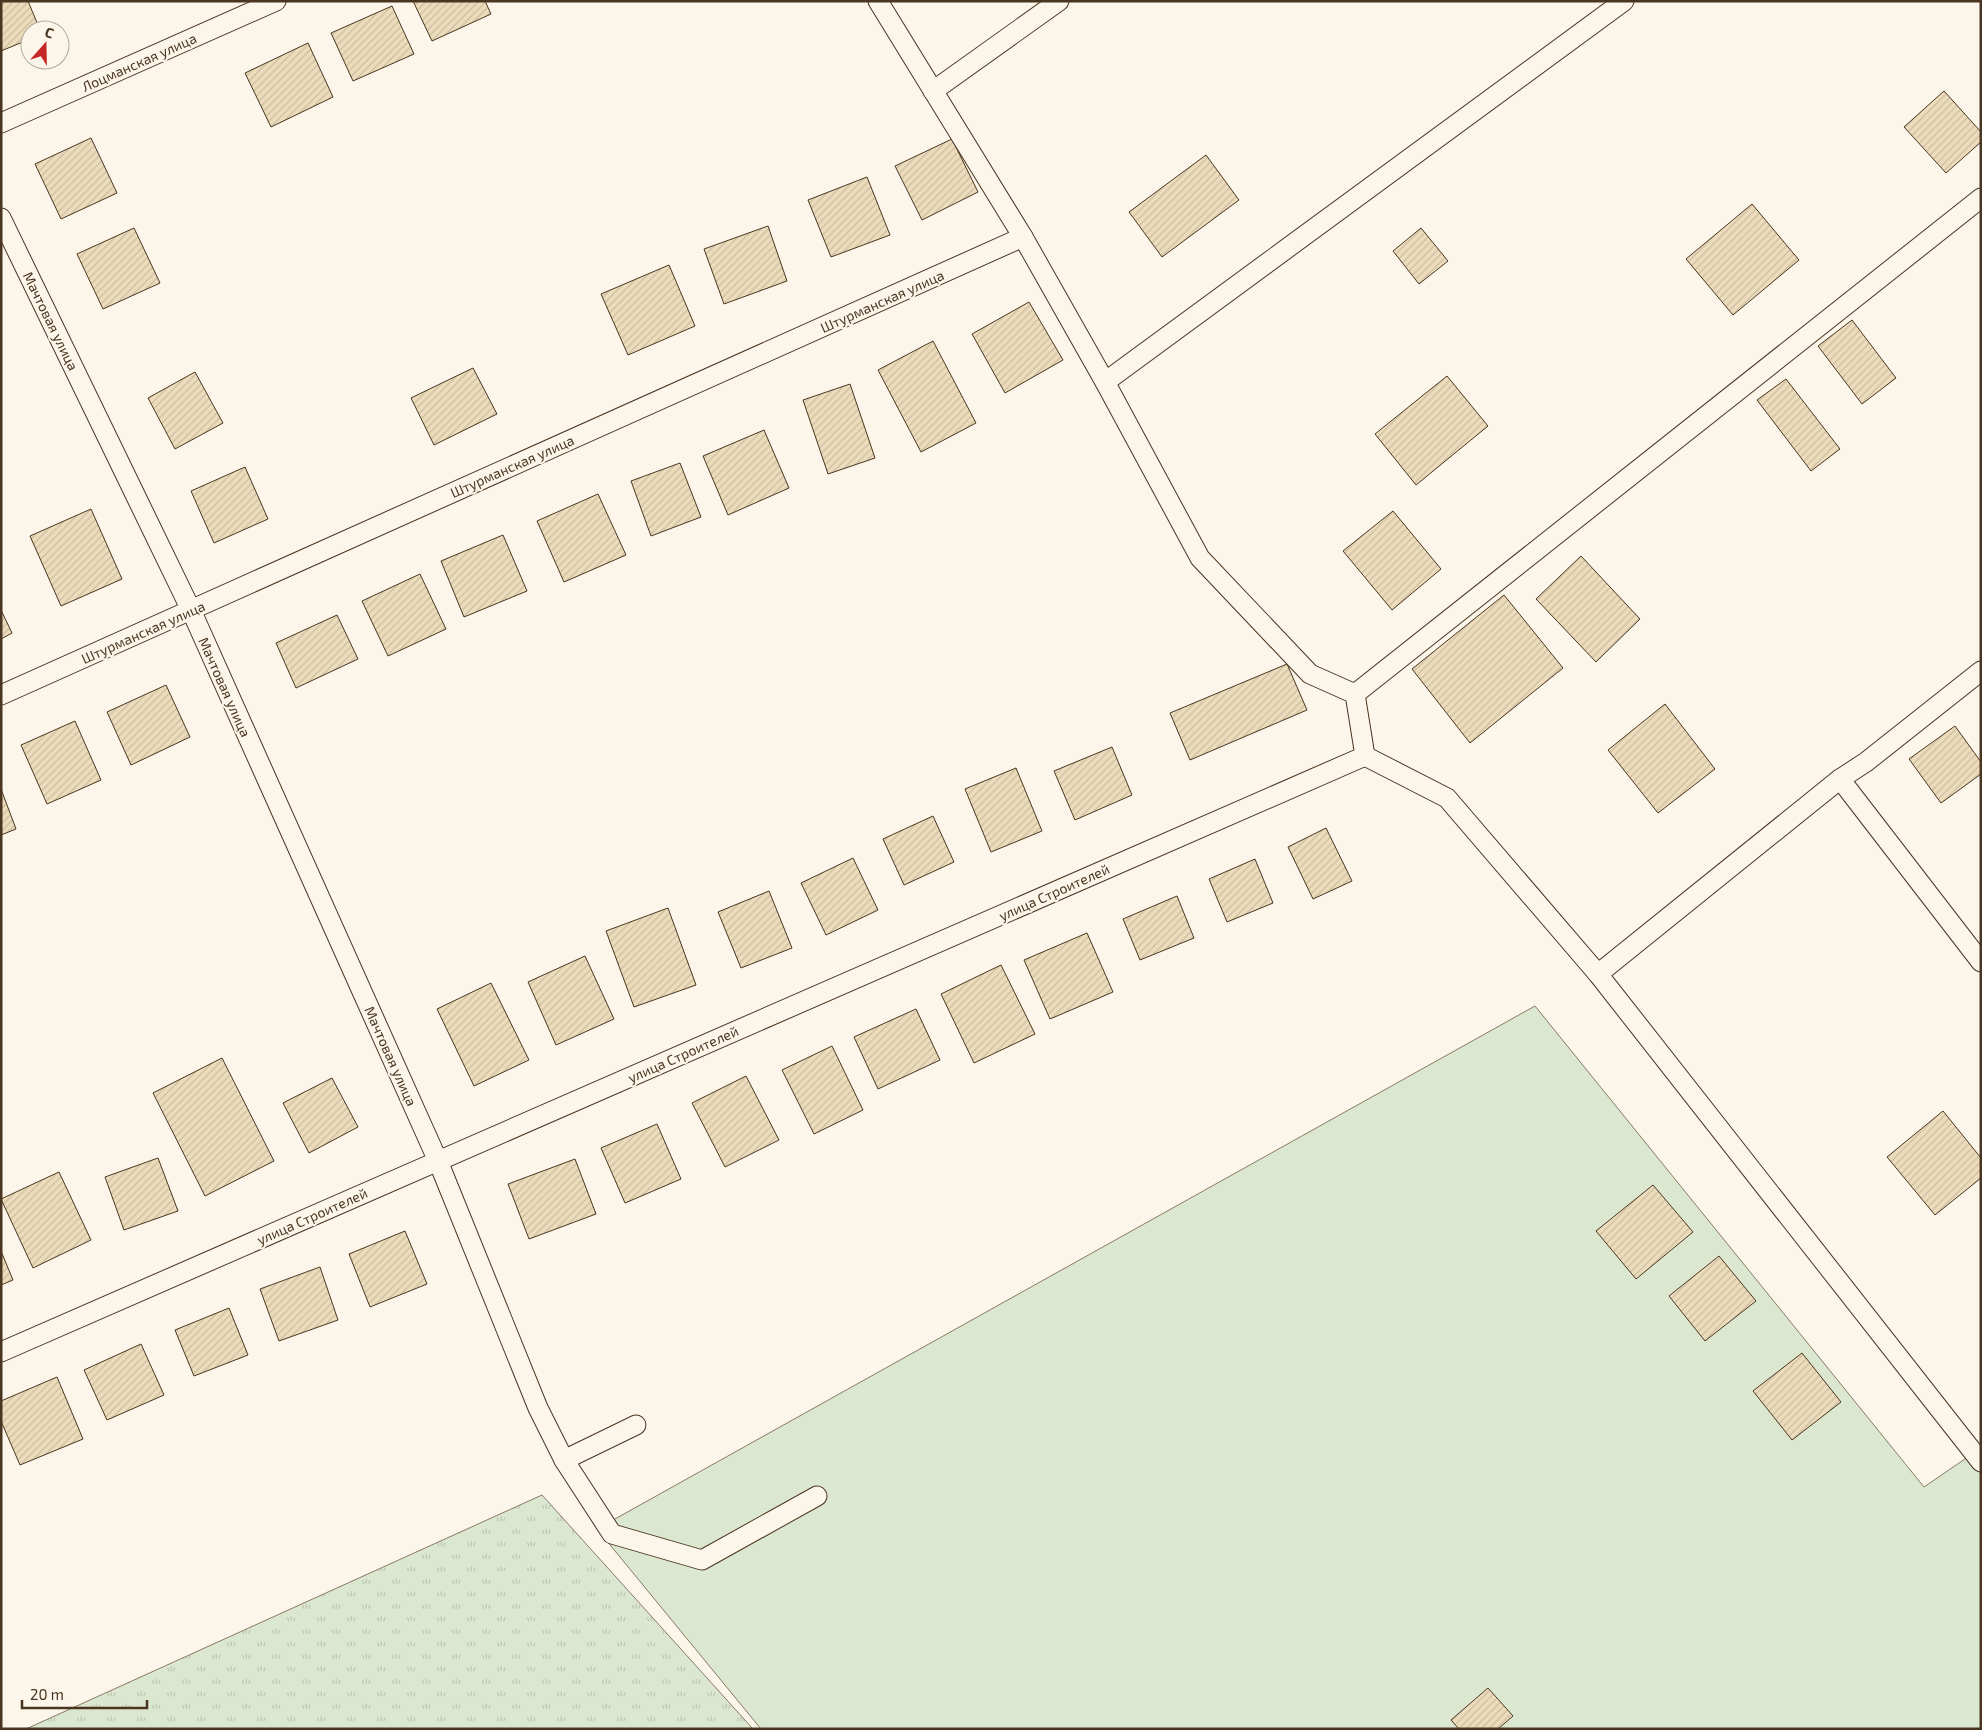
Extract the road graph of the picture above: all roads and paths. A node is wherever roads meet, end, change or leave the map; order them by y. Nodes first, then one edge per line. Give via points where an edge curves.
1 (276, 1) edge
2 (878, 1) edge
3 (1058, 1) edge
4 (1624, 1) edge
5 (933, 90) junction
6 (1, 123) edge
7 (1981, 198) edge
8 (1, 218) edge
9 (1024, 237) junction
10 (1105, 382) junction
11 (191, 610) junction
12 (1981, 671) edge
13 (1355, 694) junction
14 (1, 695) edge
15 (1365, 756) junction
16 (1840, 779) junction
17 (1981, 962) edge
18 (1598, 974) junction
19 (438, 1161) junction
20 (1, 1352) edge
21 (636, 1425) dead end
22 (564, 1460) junction
23 (1981, 1462) edge
24 (817, 1496) dead end

1 - 6 lane, Лоцманская улица
2 - 5 lane
3 - 5 lane
4 - 10 lane
5 - 9 lane
7 - 13 lane
8 - 11 lane, Мачтовая улица
9 - 10 lane
9 - 11 lane, Штурманская улица
10 - 13 lane via 1200,558 1310,674
11 - 14 lane, Штурманская улица
11 - 19 lane, Мачтовая улица
12 - 16 lane
13 - 15 lane
15 - 18 lane via 1447,798
15 - 19 lane, улица Строителей
16 - 17 lane
16 - 18 lane
18 - 23 lane
19 - 20 lane, улица Строителей
19 - 22 lane, Мачтовая улица via 538,1408
21 - 22 lane
22 - 24 lane, Мачтовая улица via 612,1534 702,1560

